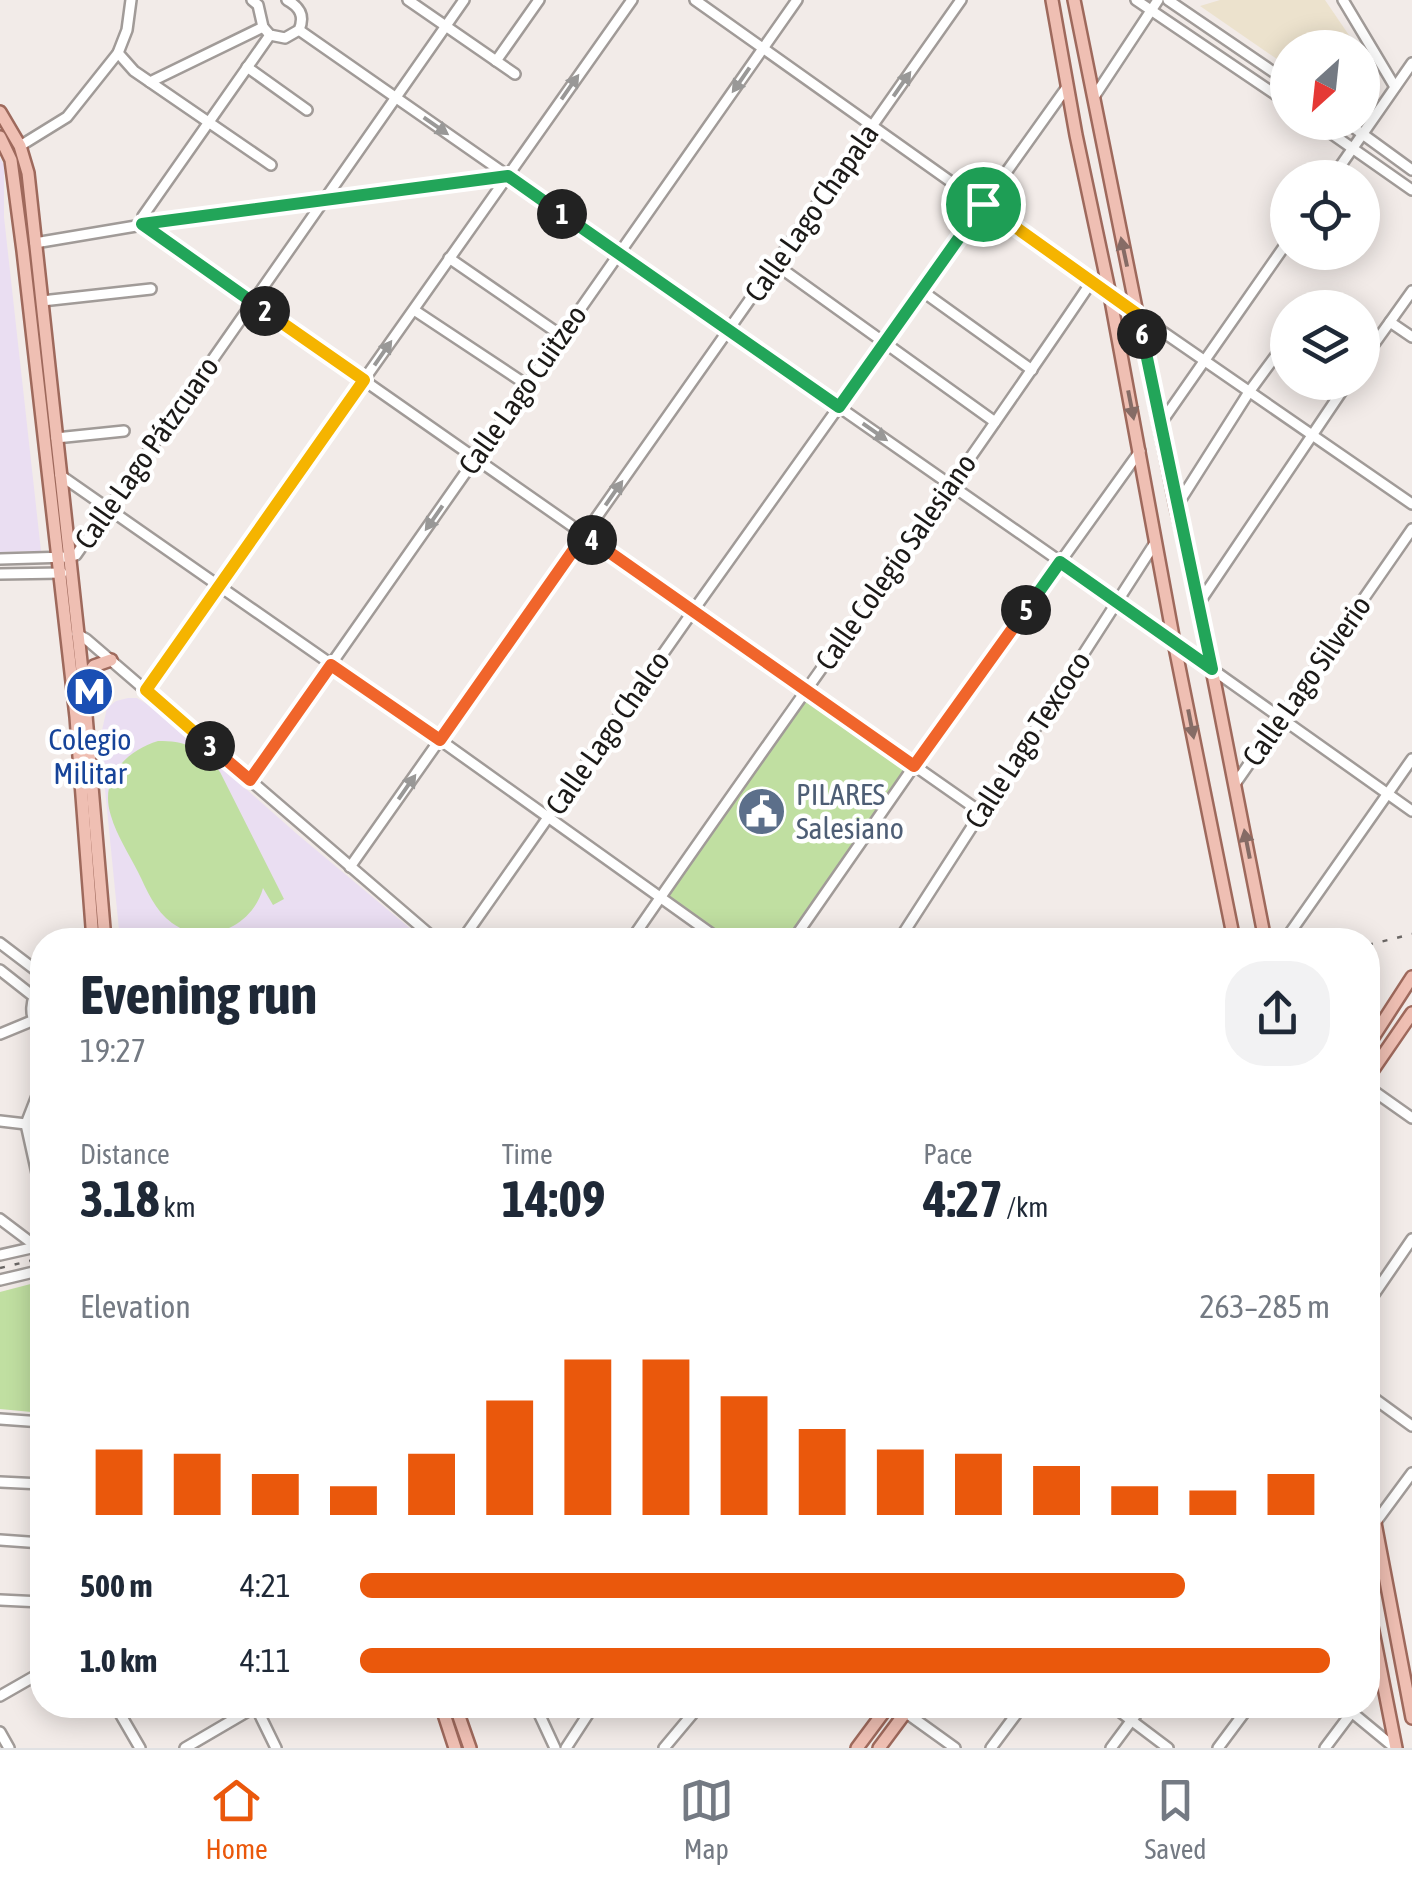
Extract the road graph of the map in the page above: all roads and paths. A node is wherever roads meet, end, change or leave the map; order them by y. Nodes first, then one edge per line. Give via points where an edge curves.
1 (132, 0) edge
2 (408, 0) edge
3 (464, 0) edge
4 (538, 0) edge
5 (632, 0) edge
6 (695, 0) edge
7 (797, 0) edge
8 (962, 0) edge
9 (1052, 0) edge
10 (1074, 0) edge
11 (1136, 0) edge
12 (1158, 0) edge
13 (1168, 0) edge
14 (1343, 0) edge
15 (293, 1) edge
16 (255, 3) edge
17 (1151, 10) junction
18 (446, 26) junction
19 (299, 30) junction
20 (267, 31) junction
21 (1217, 34) junction
22 (763, 48) junction
23 (1207, 48) junction
24 (118, 53) junction
25 (496, 61) junction
26 (1412, 63) edge
27 (247, 67) junction
28 (1270, 70) edge
29 (515, 74) dead end
30 (150, 82) junction
31 (1067, 87) junction
32 (1395, 87) junction
33 (1270, 92) edge
34 (395, 98) junction
35 (1094, 98) junction
36 (1380, 108) edge
37 (307, 110) dead end
38 (0, 112) edge
39 (209, 122) junction
40 (873, 126) junction
41 (1099, 130) junction
42 (1076, 135) junction
43 (0, 137) edge
44 (1341, 140) edge
45 (1358, 140) edge
46 (1370, 140) edge
47 (20, 146) junction
48 (1352, 148) junction
49 (1344, 160) edge
50 (271, 165) dead end
51 (1412, 170) edge
52 (508, 176) junction
53 (1412, 190) edge
54 (324, 200) junction
55 (983, 204) junction
56 (142, 224) junction
57 (35, 243) junction
58 (619, 254) junction
59 (449, 258) junction
60 (776, 264) junction
61 (1270, 267) edge
62 (1092, 282) junction
63 (151, 289) dead end
64 (922, 291) junction
65 (1412, 291) edge
66 (1110, 295) junction
67 (42, 301) junction
68 (253, 302) junction
69 (414, 310) junction
70 (1137, 314) junction
71 (1390, 322) junction
72 (729, 330) junction
73 (562, 336) junction
74 (1380, 336) edge
75 (1412, 337) edge
76 (884, 343) junction
77 (1204, 361) junction
78 (1270, 363) edge
79 (1032, 370) junction
80 (364, 380) junction
81 (527, 386) junction
82 (1249, 392) junction
83 (1336, 400) edge
84 (839, 407) junction
85 (995, 422) junction
86 (1160, 423) junction
87 (124, 431) dead end
88 (1312, 436) junction
89 (56, 438) junction
90 (1140, 452) junction
91 (476, 458) junction
92 (60, 475) junction
93 (950, 485) junction
94 (1412, 504) edge
95 (1176, 507) junction
96 (110, 508) junction
97 (1412, 529) edge
98 (584, 535) junction
99 (1157, 541) junction
100 (63, 558) junction
101 (0, 559) edge
102 (1060, 562) junction
103 (65, 573) junction
104 (0, 574) edge
105 (219, 586) junction
106 (1116, 601) junction
107 (1199, 604) junction
108 (694, 611) junction
109 (71, 633) junction
110 (1174, 642) junction
111 (111, 660) junction
112 (331, 665) junction
113 (1212, 669) junction
114 (83, 680) junction
115 (805, 689) junction
116 (146, 690) junction
117 (1282, 718) junction
118 (440, 740) junction
119 (1412, 759) edge
120 (914, 766) junction
121 (250, 780) junction
122 (1235, 784) junction
123 (1388, 794) junction
124 (1412, 810) edge
125 (982, 813) junction
126 (548, 818) junction
127 (350, 867) junction
128 (660, 898) junction
129 (92, 928) edge
130 (103, 928) edge
131 (422, 928) edge
132 (470, 928) edge
133 (639, 928) edge
134 (703, 928) edge
135 (801, 928) edge
136 (907, 928) edge
137 (1232, 928) edge
138 (1263, 928) edge
139 (1293, 928) edge
140 (0, 943) edge
141 (30, 966) edge
142 (0, 970) edge
143 (1412, 977) edge
144 (30, 993) edge
145 (1412, 1012) edge
146 (30, 1022) edge
147 (1380, 1026) edge
148 (0, 1034) edge
149 (1380, 1059) edge
150 (1380, 1095) edge
151 (30, 1114) edge
152 (1412, 1118) edge
153 (0, 1121) edge
154 (26, 1124) junction
155 (30, 1142) edge
156 (0, 1220) edge
157 (1412, 1238) edge
158 (30, 1240) edge
159 (30, 1248) edge
160 (0, 1255) edge
161 (30, 1273) edge
162 (0, 1280) edge
163 (1380, 1285) edge
164 (1380, 1403) edge
165 (0, 1419) edge
166 (30, 1421) edge
167 (1412, 1426) edge
168 (1412, 1473) edge
169 (0, 1482) edge
170 (30, 1483) edge
171 (1380, 1517) edge
172 (0, 1540) edge
173 (30, 1541) edge
174 (1380, 1549) edge
175 (0, 1600) edge
176 (30, 1601) edge
177 (1380, 1667) edge
178 (30, 1679) edge
179 (0, 1696) edge
180 (1410, 1702) edge
181 (123, 1718) edge
182 (235, 1718) edge
183 (261, 1718) edge
184 (445, 1718) edge
185 (460, 1718) edge
186 (541, 1718) edge
187 (586, 1718) edge
188 (689, 1718) edge
189 (879, 1718) edge
190 (901, 1718) edge
191 (920, 1718) edge
192 (1014, 1718) edge
193 (1129, 1718) edge
194 (1240, 1718) edge
195 (1342, 1718) edge
196 (1359, 1718) edge
197 (1412, 1718) edge
198 (1132, 1720) junction
199 (0, 1732) edge
200 (9, 1748) edge
201 (140, 1748) edge
202 (185, 1748) edge
203 (276, 1748) edge
204 (455, 1748) edge
205 (470, 1748) edge
206 (554, 1748) edge
207 (566, 1748) edge
208 (664, 1748) edge
209 (857, 1748) edge
210 (879, 1748) edge
211 (955, 1748) edge
212 (992, 1748) edge
213 (1111, 1748) edge
214 (1168, 1748) edge
215 (1218, 1748) edge
216 (1325, 1748) edge
217 (1396, 1748) edge

1 - 24 street
2 - 18 street
3 - 18 street, Calle Lago Pátzcuaro
4 - 25 street
52 -> 5 street
6 - 22 street
7 - 22 street, Calle Lago Cuitzeo
40 -> 8 street, Calle Lago Chapala
9 - 31 main road
10 - 35 main road
11 - 17 street
12 - 17 street
13 - 21 street
14 - 32 street
15 - 19 street via 302,14
16 - 20 street
17 - 23 street
17 - 35 street
18 - 25 street
18 - 34 street, Calle Lago Pátzcuaro
19 - 20 street via 285,38
19 - 34 street
20 - 27 street
20 - 30 street
21 - 23 street
21 - 28 street
22 - 40 street
22 -> 58 street, Calle Lago Cuitzeo
23 - 33 street
24 - 30 street
24 - 47 street via 67,117
25 - 29 street
26 - 32 street
27 - 37 street
27 - 39 street
30 - 39 street
31 - 42 main road
31 - 55 street, Calle Lago Chalco
32 - 36 street
34 -> 52 street
34 - 54 street, Calle Lago Pátzcuaro
35 - 41 main road
38 - 47 main road
39 - 50 street
39 - 56 street
40 - 55 street
40 - 60 street, Calle Lago Chapala
41 - 42 main road
70 -> 41 main road
42 - 66 main road
43 - 100 main road via 11,160
44 - 48 street
45 - 48 street
46 - 51 street
47 - 57 main road
48 - 49 street
48 - 53 street
52 - 54 street
52 - 58 street
52 - 59 street
54 - 56 street
54 - 68 street, Calle Lago Pátzcuaro
55 - 62 street
55 - 64 street, Calle Lago Chalco
56 - 57 street
56 - 68 street
57 - 67 main road
58 - 72 street
58 - 73 street, Calle Lago Cuitzeo
59 - 69 street
59 - 73 street
60 - 72 street, Calle Lago Chapala
60 - 76 street
61 - 77 street
62 - 66 street
62 - 79 street, Calle Colegio Salesiano
63 - 67 street
64 - 76 street, Calle Lago Chalco
64 - 79 street
65 - 71 street
66 - 70 street
66 -> 90 main road
67 - 89 main road
68 - 80 street
68 - 96 street, Calle Lago Pátzcuaro
80 -> 69 street
69 - 81 street
70 - 77 street
70 - 86 main road
71 - 74 street
71 - 75 street
72 - 84 street
98 -> 72 street, Calle Lago Chapala
73 - 81 street, Calle Lago Cuitzeo
76 - 84 street, Calle Lago Chalco
76 - 85 street
77 - 82 street
77 - 86 street
78 - 82 street
79 - 85 street, Calle Colegio Salesiano
80 - 91 street
80 - 105 street
81 - 91 street, Calle Lago Cuitzeo
82 - 88 street
82 - 95 street
83 - 88 street
84 -> 93 street
84 - 108 street, Calle Lago Chalco
85 - 93 street, Calle Colegio Salesiano
86 - 95 main road
87 - 89 street
88 - 94 street
88 - 107 street
89 - 92 main road
90 - 99 main road
90 - 102 street
91 - 98 street
91 -> 112 street, Calle Lago Cuitzeo
92 - 96 street
92 - 100 main road
93 - 102 street
93 - 115 street, Calle Colegio Salesiano
95 - 107 main road
96 - 100 street, Calle Lago Pátzcuaro via 76,555
96 - 105 street
97 - 117 street, Calle Lago Silverio
98 - 108 street
98 - 118 street, Calle Lago Chapala
99 - 106 street, Calle Lago Texcoco
99 - 110 main road
100 - 101 street
100 - 103 main road
102 - 106 street
102 - 120 street
103 - 104 street
103 - 109 main road
105 - 112 street
105 - 116 street
106 - 110 street
106 - 125 street, Calle Lago Texcoco
107 - 113 main road
108 - 115 street
108 - 126 street, Calle Lago Chalco
109 - 111 street
109 - 114 main road
109 - 129 main road
110 - 113 street
110 -> 137 main road
111 - 114 main road
111 - 116 street
112 - 118 street
112 - 121 street, Calle Lago Cuitzeo
113 - 117 street
113 - 122 main road
114 - 130 main road
115 - 120 street
115 - 128 street, Calle Colegio Salesiano
116 - 121 street
117 - 122 street, Calle Lago Silverio
117 - 123 street
118 - 126 street
127 -> 118 street, Calle Lago Chapala
119 - 123 street
120 - 125 street
120 - 135 street
121 - 127 street
138 -> 122 main road
123 - 124 street
123 - 139 street
125 - 136 street, Calle Lago Texcoco
126 - 128 street
126 - 132 street, Calle Lago Chalco
127 - 131 street
128 - 133 street, Calle Colegio Salesiano
128 - 134 street
140 - 141 street
142 - 144 street
143 - 147 main road
145 - 149 main road
146 - 148 street
150 - 152 street
151 - 154 street
153 - 154 street
154 - 155 street
156 - 158 street
157 - 163 street
159 - 160 street
161 - 162 street
164 - 167 street
165 - 166 street
168 - 171 street
169 - 170 street
172 - 173 street
174 - 180 main road
175 - 176 street
177 - 217 main road
178 - 179 street
180 - 197 main road
181 - 201 street
182 - 202 street
183 - 203 street
184 - 204 main road
185 - 205 main road
186 - 206 street
187 - 207 street
188 - 208 street
189 - 209 main road
190 - 210 main road
191 - 211 street
192 - 212 street
193 - 198 street
194 - 215 street
195 - 216 street
196 - 217 street
198 - 213 street
198 - 214 street
199 - 200 street

